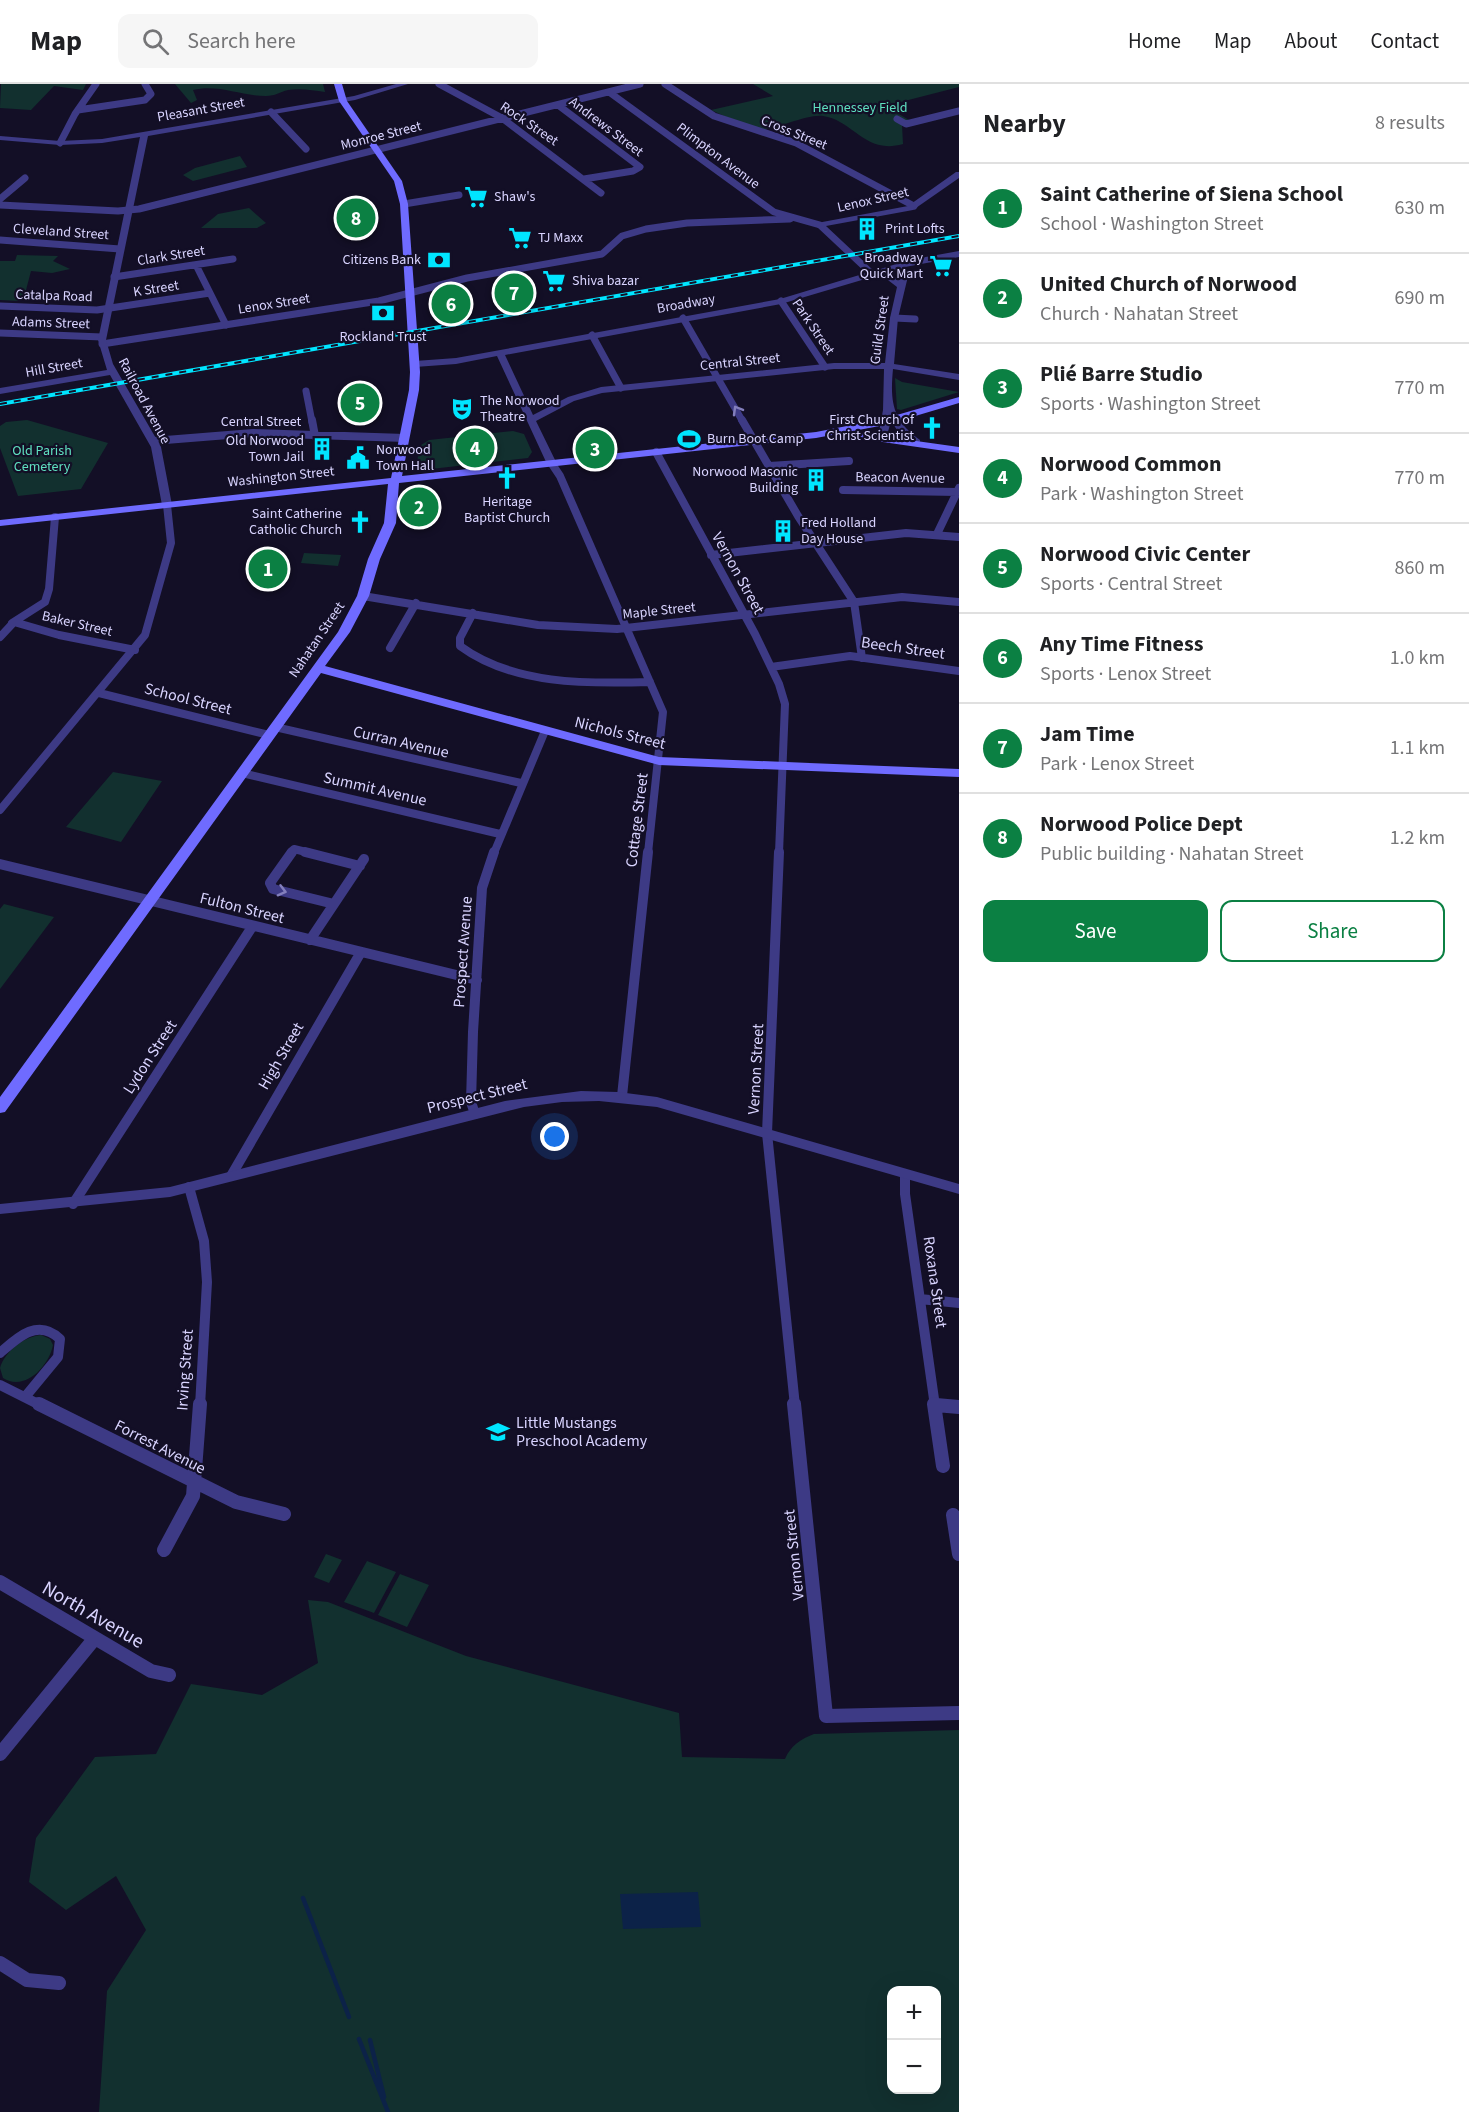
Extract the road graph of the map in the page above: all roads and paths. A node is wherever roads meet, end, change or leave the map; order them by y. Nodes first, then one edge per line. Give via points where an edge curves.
1 (96, 84) edge
2 (145, 84) edge
3 (338, 84) edge
4 (404, 84) edge
5 (439, 84) edge
6 (640, 84) edge
7 (665, 84) edge
8 (609, 92) junction
9 (343, 100) junction
10 (558, 105) junction
11 (78, 110) junction
12 (959, 111) edge
13 (271, 112) junction
14 (502, 118) junction
15 (897, 119) dead end
16 (144, 134) junction
17 (0, 138) edge
18 (60, 143) junction
19 (306, 148) dead end
20 (377, 150) junction
21 (959, 174) edge
22 (25, 178) dead end
23 (584, 179) junction
24 (601, 193) dead end
25 (459, 195) dead end
26 (0, 199) edge
27 (404, 204) junction
28 (0, 205) edge
29 (914, 206) junction
30 (129, 211) junction
31 (780, 216) junction
32 (790, 219) junction
33 (753, 223) junction
34 (820, 225) junction
35 (0, 240) edge
36 (120, 249) junction
37 (959, 254) edge
38 (233, 259) dead end
39 (196, 265) junction
40 (900, 266) junction
41 (872, 274) junction
42 (114, 277) junction
43 (409, 280) junction
44 (448, 282) junction
45 (900, 285) junction
46 (210, 293) junction
47 (410, 293) junction
48 (781, 301) junction
49 (0, 306) edge
50 (106, 309) junction
51 (683, 318) junction
52 (894, 318) junction
53 (915, 319) dead end
54 (226, 325) junction
55 (0, 333) edge
56 (592, 335) junction
57 (102, 340) junction
58 (499, 352) junction
59 (415, 364) junction
60 (890, 366) junction
61 (825, 367) junction
62 (113, 372) junction
63 (719, 377) junction
64 (959, 377) edge
65 (621, 388) junction
66 (0, 391) edge
67 (306, 391) dead end
68 (959, 400) edge
69 (530, 420) junction
70 (893, 422) junction
71 (816, 435) junction
72 (315, 436) junction
73 (883, 437) junction
74 (405, 438) junction
75 (153, 441) junction
76 (755, 442) junction
77 (917, 442) junction
78 (959, 450) edge
79 (656, 452) junction
80 (402, 454) junction
81 (849, 461) dead end
82 (552, 464) junction
83 (769, 466) junction
84 (436, 476) junction
85 (394, 480) junction
86 (843, 490) dead end
87 (958, 490) edge
88 (166, 505) junction
89 (55, 517) junction
90 (0, 523) edge
91 (937, 534) junction
92 (959, 537) edge
93 (817, 543) junction
94 (711, 555) junction
95 (363, 596) junction
96 (854, 602) junction
97 (959, 602) edge
98 (416, 603) junction
99 (473, 614) junction
100 (743, 615) junction
101 (14, 622) junction
102 (0, 629) edge
103 (627, 629) junction
104 (0, 637) edge
105 (390, 648) dead end
106 (135, 650) junction
107 (862, 658) junction
108 (771, 667) junction
109 (318, 668) junction
110 (959, 671) edge
111 (650, 682) junction
112 (99, 693) junction
113 (272, 731) junction
114 (545, 731) junction
115 (659, 761) junction
116 (783, 767) junction
117 (242, 773) junction
118 (959, 774) edge
119 (522, 783) junction
120 (0, 810) edge
121 (500, 834) junction
122 (0, 864) edge
123 (152, 901) junction
124 (334, 904) junction
125 (252, 927) junction
126 (310, 940) junction
127 (361, 952) junction
128 (477, 980) junction
129 (622, 1096) junction
130 (0, 1108) edge
131 (475, 1114) junction
132 (767, 1134) junction
133 (905, 1175) junction
134 (231, 1176) junction
135 (189, 1187) junction
136 (959, 1189) edge
137 (74, 1204) junction
138 (0, 1209) edge
139 (920, 1299) junction
140 (959, 1303) edge
141 (0, 1353) edge
142 (0, 1385) edge
143 (25, 1397) junction
144 (936, 1405) junction
145 (959, 1407) edge
146 (943, 1466) dead end
147 (194, 1483) junction
148 (284, 1514) dead end
149 (956, 1522) edge
150 (164, 1550) dead end
151 (959, 1554) edge
152 (0, 1582) edge
153 (95, 1638) junction
154 (169, 1675) dead end
155 (959, 1713) edge
156 (0, 1754) edge
157 (0, 1963) edge
158 (59, 1983) dead end

1 - 11 street
2 - 11 street via 151,94 145,100
3 - 9 main road, Nahatan Street
4 - 9 street, Pleasant Street
5 - 14 street, Rock Street
6 - 8 street, Monroe Street
7 - 29 street, Cross Street via 714,116 796,143
8 - 10 street, Monroe Street
8 - 31 street, Plimpton Avenue
9 - 13 street, Pleasant Street
9 - 20 main road, Nahatan Street
10 - 14 street, Monroe Street
10 - 23 street, Andrews Street via 639,168
11 - 18 street
12 - 15 street via 906,124
13 - 16 street, Pleasant Street
13 - 19 street
14 - 20 street, Monroe Street
14 - 23 street, Rock Street
16 - 18 street, Pleasant Street
16 - 30 street, Railroad Avenue
17 - 18 street, Pleasant Street
20 - 27 main road, Nahatan Street via 398,180
20 - 30 street, Monroe Street
21 - 29 street, Lenox Street
22 - 26 street
23 - 24 street, Rock Street
25 - 27 street
27 - 43 main road, Nahatan Street
28 - 30 street, Monroe Street
29 - 34 street, Lenox Street
30 - 36 street, Railroad Avenue
31 - 32 street, Plimpton Avenue
31 - 33 street
32 - 33 street
32 - 34 street, Plimpton Avenue
33 - 44 street, Lenox Street via 675,225 635,231 620,236 602,254
34 - 41 street, Guild Street
35 - 36 street, Cleveland Street
36 - 42 street, Railroad Avenue
37 - 40 street, Broadway
38 - 39 street, Clark Street
39 - 42 street, Clark Street
39 - 46 street
40 - 41 street, Broadway
40 - 45 street via 905,272
41 - 45 street, Guild Street via 886,274
41 - 48 street, Broadway
42 - 50 street, Railroad Avenue
43 - 44 street, Lenox Street
43 - 47 main road, Nahatan Street
44 - 47 street, Lenox Street
45 - 52 street, Guild Street
46 - 50 street, K Street
46 - 54 street
47 - 54 street, Lenox Street
47 - 59 main road, Nahatan Street
48 - 51 street, Broadway
48 - 61 street, Park Street
49 - 50 street, Catalpa Road
50 - 57 street, Railroad Avenue
51 - 56 street, Broadway
51 - 63 street
52 - 53 street
52 - 60 street, Guild Street
54 - 57 street, Lenox Street
55 - 57 street, Adams Street
56 - 58 street, Broadway
56 - 65 street
57 - 62 street, Railroad Avenue
58 - 59 street, Broadway
58 - 69 street
59 - 74 main road, Nahatan Street
60 - 61 street, Central Street
60 - 64 street, Central Street
60 - 70 street, Guild Street via 888,410
61 - 63 street, Central Street
62 - 66 street, Hill Street
62 - 75 street, Railroad Avenue
63 - 65 street, Central Street
76 -> 63 street
65 - 69 street, Central Street via 571,399
67 - 72 street
68 - 70 main road, Washington Street
69 - 82 street
70 - 71 main road, Washington Street
70 - 73 main road, Washington Street
70 - 77 street
71 - 73 main road, Washington Street
71 - 76 main road, Washington Street
72 - 74 street, Central Street
72 - 75 street, Central Street via 253,433
73 - 77 main road
74 - 80 main road, Nahatan Street
75 - 88 street, Railroad Avenue
76 - 79 main road, Washington Street
76 - 83 street
77 - 78 main road
79 - 82 main road, Washington Street
79 - 94 street, Vernon Street
80 - 84 main road via 413,469
80 - 85 main road, Nahatan Street
81 - 83 street
82 - 84 main road, Washington Street
82 - 103 street, Cottage Street
83 - 93 street
84 - 85 main road, Washington Street
85 - 88 main road, Washington Street
85 - 95 main road, Nahatan Street via 390,523
86 - 87 street, Beacon Avenue
87 - 91 street
88 - 89 main road, Washington Street
88 - 106 street, Railroad Avenue via 171,543 167,562 145,635
89 - 90 main road, Washington Street
89 - 101 street via 45,602
91 - 92 street
91 - 93 street via 906,533
93 - 94 street
93 - 96 street
94 - 100 street, Vernon Street
95 - 98 street, Maple Street
95 - 109 main road, Nahatan Street
96 - 97 street, Maple Street via 914,596
96 - 100 street, Maple Street
96 - 107 street
98 - 99 street, Maple Street
98 - 105 street
99 - 103 street, Maple Street via 538,625
99 - 111 street via 460,638 460,646 478,660 535,676
100 - 103 street, Maple Street
100 - 108 street, Vernon Street
101 - 102 street
101 - 104 street
101 - 106 street, Baker Street
103 - 111 street, Cottage Street
106 - 112 street, Railroad Avenue
107 - 108 street, Beech Street via 850,656
107 - 110 street, Beech Street
108 - 116 street, Vernon Street via 786,704
109 - 113 main road, Nahatan Street
109 - 114 main road, Nichols Street
111 - 115 street, Cottage Street via 663,712
112 - 113 street, School Street
112 - 120 street, Railroad Avenue
113 - 117 main road, Nahatan Street
113 - 119 street, Curran Avenue
114 - 115 main road, Nichols Street
114 - 119 street, Prospect Avenue
115 - 116 main road, Nichols Street
115 - 129 street, Cottage Street
116 - 118 main road, Nichols Street
116 - 132 street, Vernon Street
117 - 121 street, Summit Avenue
117 - 123 main road, Nahatan Street
119 - 121 street, Prospect Avenue
121 - 128 street, Prospect Avenue via 482,888
122 - 123 street, Fulton Street
123 - 125 street, Fulton Street
123 - 130 main road, Nahatan Street
124 -> 124 street via 362,862 297,849 270,883 271,887
124 - 126 street
125 - 126 street, Fulton Street
125 - 137 street, Lydon Street
126 - 127 street, Fulton Street
127 - 128 street, Fulton Street
127 - 134 street, High Street
128 - 131 street, Prospect Avenue via 471,1102
129 - 131 street, Prospect Street via 583,1094 545,1098
129 - 132 street, Prospect Street via 657,1102
131 - 134 street, Prospect Street
132 - 133 street, Prospect Street
132 - 155 street, Vernon Street via 826,1716
133 - 136 street, Prospect Street
133 - 139 street, Roxana Street via 904,1194
134 - 135 street, Prospect Street
135 - 137 street, Prospect Street
135 - 147 street, Irving Street via 204,1241 207,1282
137 - 138 street, Prospect Street
139 - 140 street
139 - 144 street, Roxana Street
141 - 143 street via 20,1335 36,1328 55,1333 60,1339 58,1358
142 - 143 street, Forrest Avenue
143 - 147 street, Forrest Avenue
144 - 145 street
144 - 146 street, Roxana Street
147 - 148 street, Forrest Avenue via 236,1502
147 - 150 street, Irving Street via 189,1505
149 - 151 street
152 - 153 street, North Avenue
153 - 154 street, North Avenue via 151,1671
153 - 156 street
157 - 158 street via 27,1980

